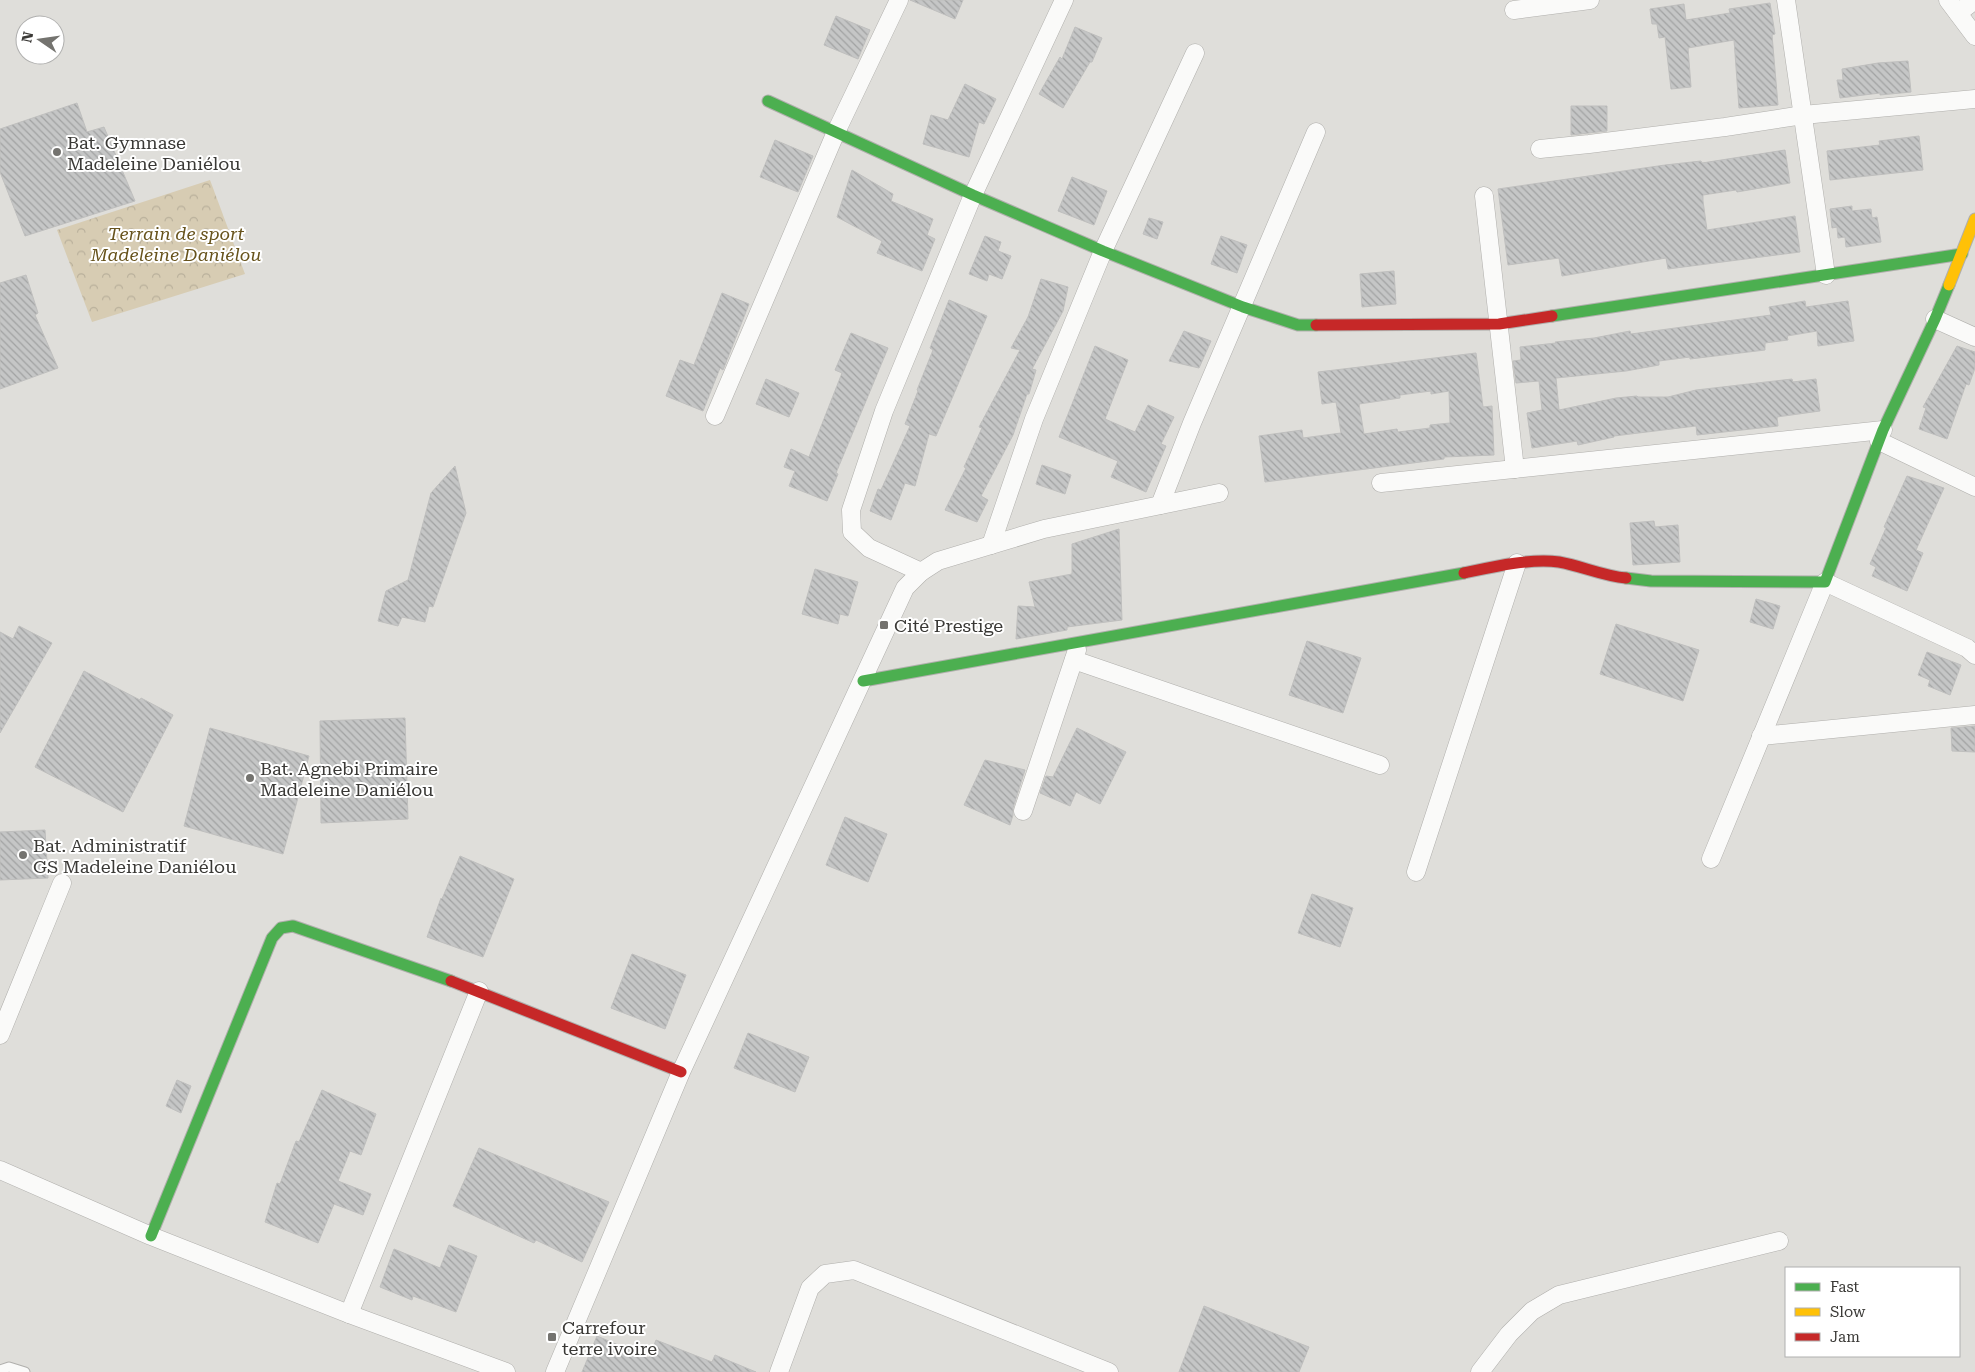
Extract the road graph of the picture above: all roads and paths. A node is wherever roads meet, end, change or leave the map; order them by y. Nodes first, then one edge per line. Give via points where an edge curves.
1 (899, 0) edge
2 (1064, 0) edge
3 (1590, 0) edge
4 (1786, 0) edge
5 (1974, 0) edge
6 (1953, 7) edge
7 (1514, 10) dead end
8 (1975, 36) edge
9 (1195, 53) dead end
10 (1975, 100) edge
11 (768, 101) dead end
12 (1803, 115) junction
13 (836, 132) junction
14 (1316, 132) dead end
15 (1540, 149) dead end
16 (973, 195) junction
17 (1484, 196) dead end
18 (1975, 218) edge
19 (1103, 251) junction
20 (1962, 254) junction
21 (1826, 275) junction
22 (1242, 308) junction
23 (1935, 319) junction
24 (1498, 324) junction
25 (1975, 337) edge
26 (715, 416) dead end
27 (1881, 436) junction
28 (1515, 469) junction
29 (1381, 482) dead end
30 (1975, 487) edge
31 (1219, 493) dead end
32 (1160, 505) junction
33 (991, 544) junction
34 (1517, 563) junction
35 (921, 572) junction
36 (1825, 582) junction
37 (1080, 641) junction
38 (1975, 655) edge
39 (1074, 660) junction
40 (863, 681) junction
41 (1975, 715) edge
42 (1761, 736) junction
43 (1380, 765) dead end
44 (1023, 811) dead end
45 (1711, 859) dead end
46 (1416, 872) dead end
47 (62, 883) dead end
48 (479, 991) junction
49 (0, 1035) edge
50 (681, 1072) junction
51 (0, 1170) edge
52 (151, 1236) junction
53 (1779, 1241) dead end
54 (348, 1314) junction
55 (0, 1370) edge
56 (25, 1372) edge
57 (506, 1372) edge
58 (555, 1372) edge
59 (779, 1372) edge
60 (1110, 1372) edge
61 (1480, 1372) edge

1 - 13 street
2 - 16 street
3 - 7 street
4 - 12 street
5 - 6 street
6 - 8 street
9 - 19 street
10 - 12 street
11 - 13 street
12 - 15 street
12 - 21 street
13 - 16 street
13 - 26 street
14 - 22 street
16 - 19 street
16 - 35 street via 884,411 851,510 852,532 869,548
17 - 24 street
18 - 20 street
19 - 22 street
19 - 33 street via 1034,419
20 - 21 street
20 - 23 street
21 - 24 street
22 - 24 street via 1298,325
22 - 32 street
23 - 25 street
23 - 27 street
24 - 28 street
27 - 28 street
27 - 30 street
27 - 36 street
28 - 29 street
31 - 32 street
32 - 33 street via 1044,529
33 - 35 street via 938,561
34 - 36 street via 1558,562 1614,577 1651,581
34 - 37 street
34 - 46 street
35 - 40 street via 905,588
36 - 38 street via 1968,648
36 - 42 street
37 - 39 street
37 - 40 street
39 - 43 street
39 - 44 street
40 - 50 street
41 - 42 street
42 - 45 street
47 - 49 street
48 - 50 street
48 - 52 street via 292,926 280,928 272,938
48 - 54 street
50 - 58 street
51 - 52 street
52 - 54 street
53 - 61 street via 1559,1295 1532,1311 1509,1334
54 - 57 street
55 - 56 lane via 9,1367
59 - 60 street via 810,1288 824,1274 854,1270

